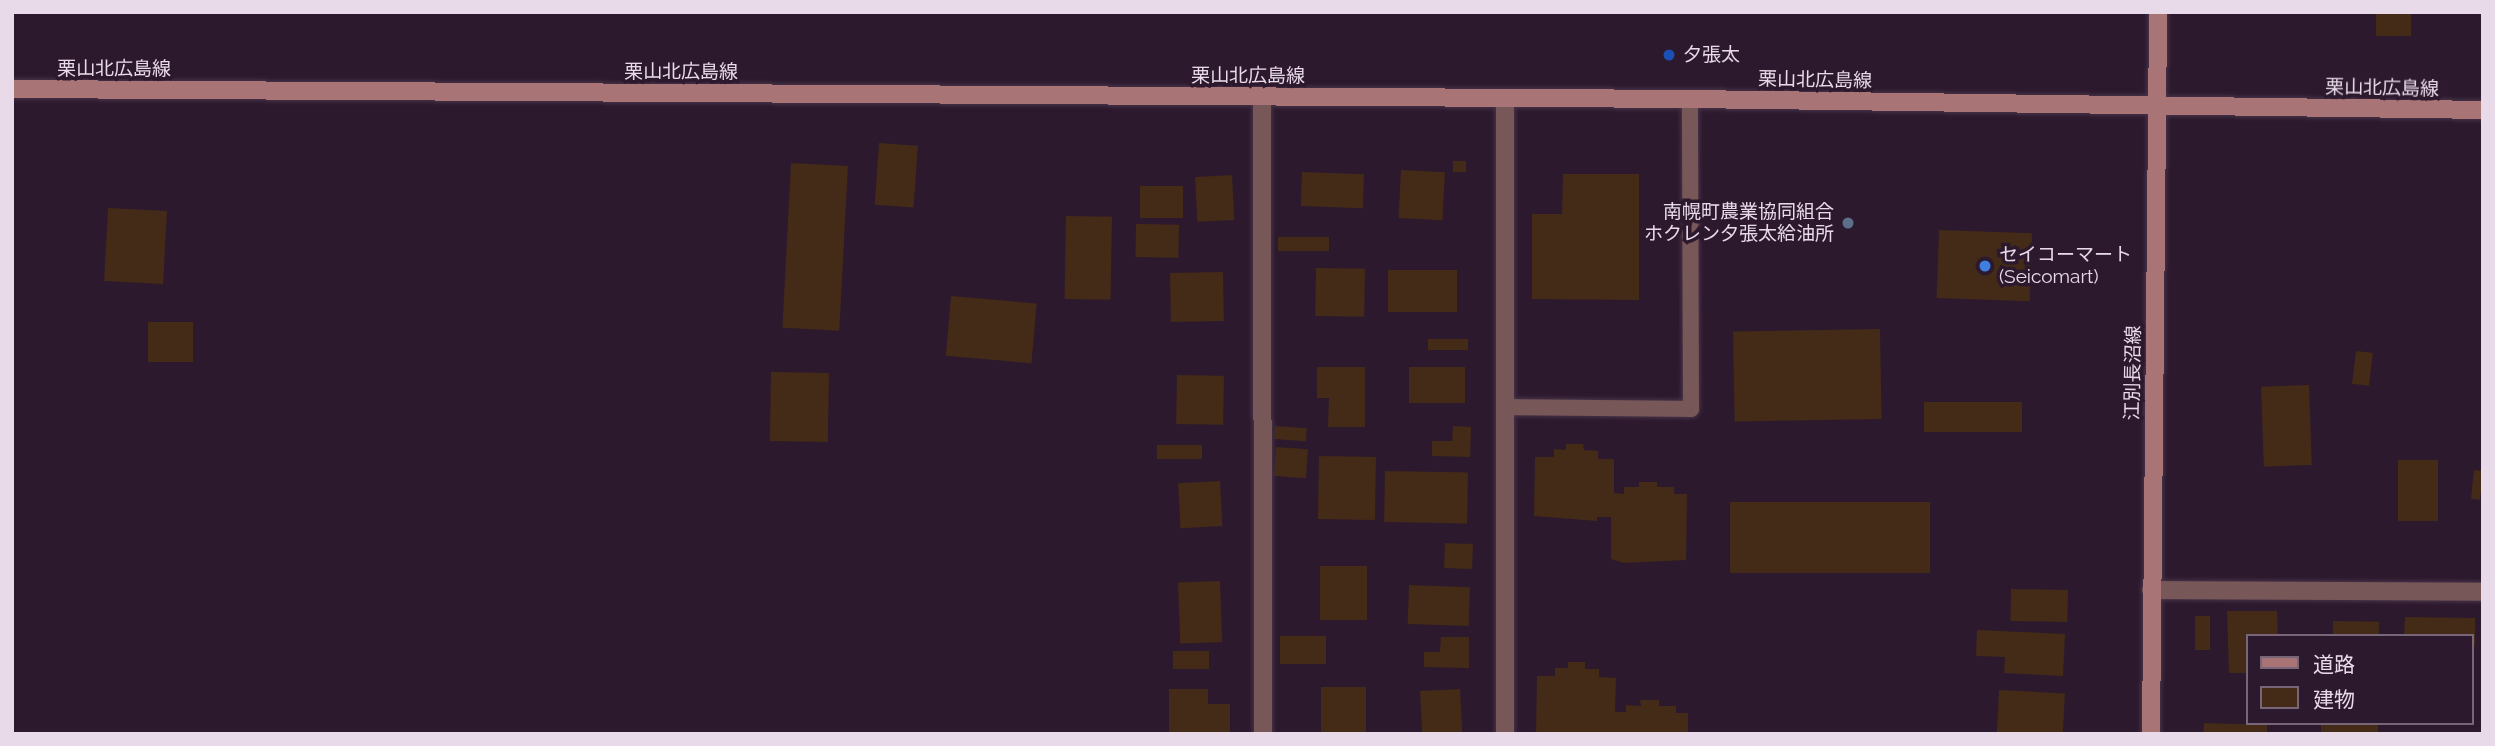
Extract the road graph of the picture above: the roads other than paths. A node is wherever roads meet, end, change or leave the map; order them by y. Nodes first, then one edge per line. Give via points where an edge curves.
1 (2158, 12) edge
2 (12, 89) edge
3 (1262, 97) junction
4 (1505, 99) junction
5 (1690, 99) junction
6 (2158, 107) junction
7 (2483, 110) edge
8 (1504, 407) junction
9 (2151, 590) junction
10 (2483, 592) edge
11 (1264, 734) edge
12 (1505, 734) edge
13 (2151, 734) edge

1 - 6 main road, 江別長沼線
2 - 3 main road, 栗山北広島線
3 - 4 main road, 栗山北広島線
3 - 11 street
4 - 5 main road, 栗山北広島線
4 - 8 street
5 - 6 main road, 栗山北広島線
5 - 8 lane via 1691,409
6 - 7 main road, 栗山北広島線
6 - 9 main road, 江別長沼線
8 - 12 street
9 - 10 street
9 - 13 main road, 江別長沼線

